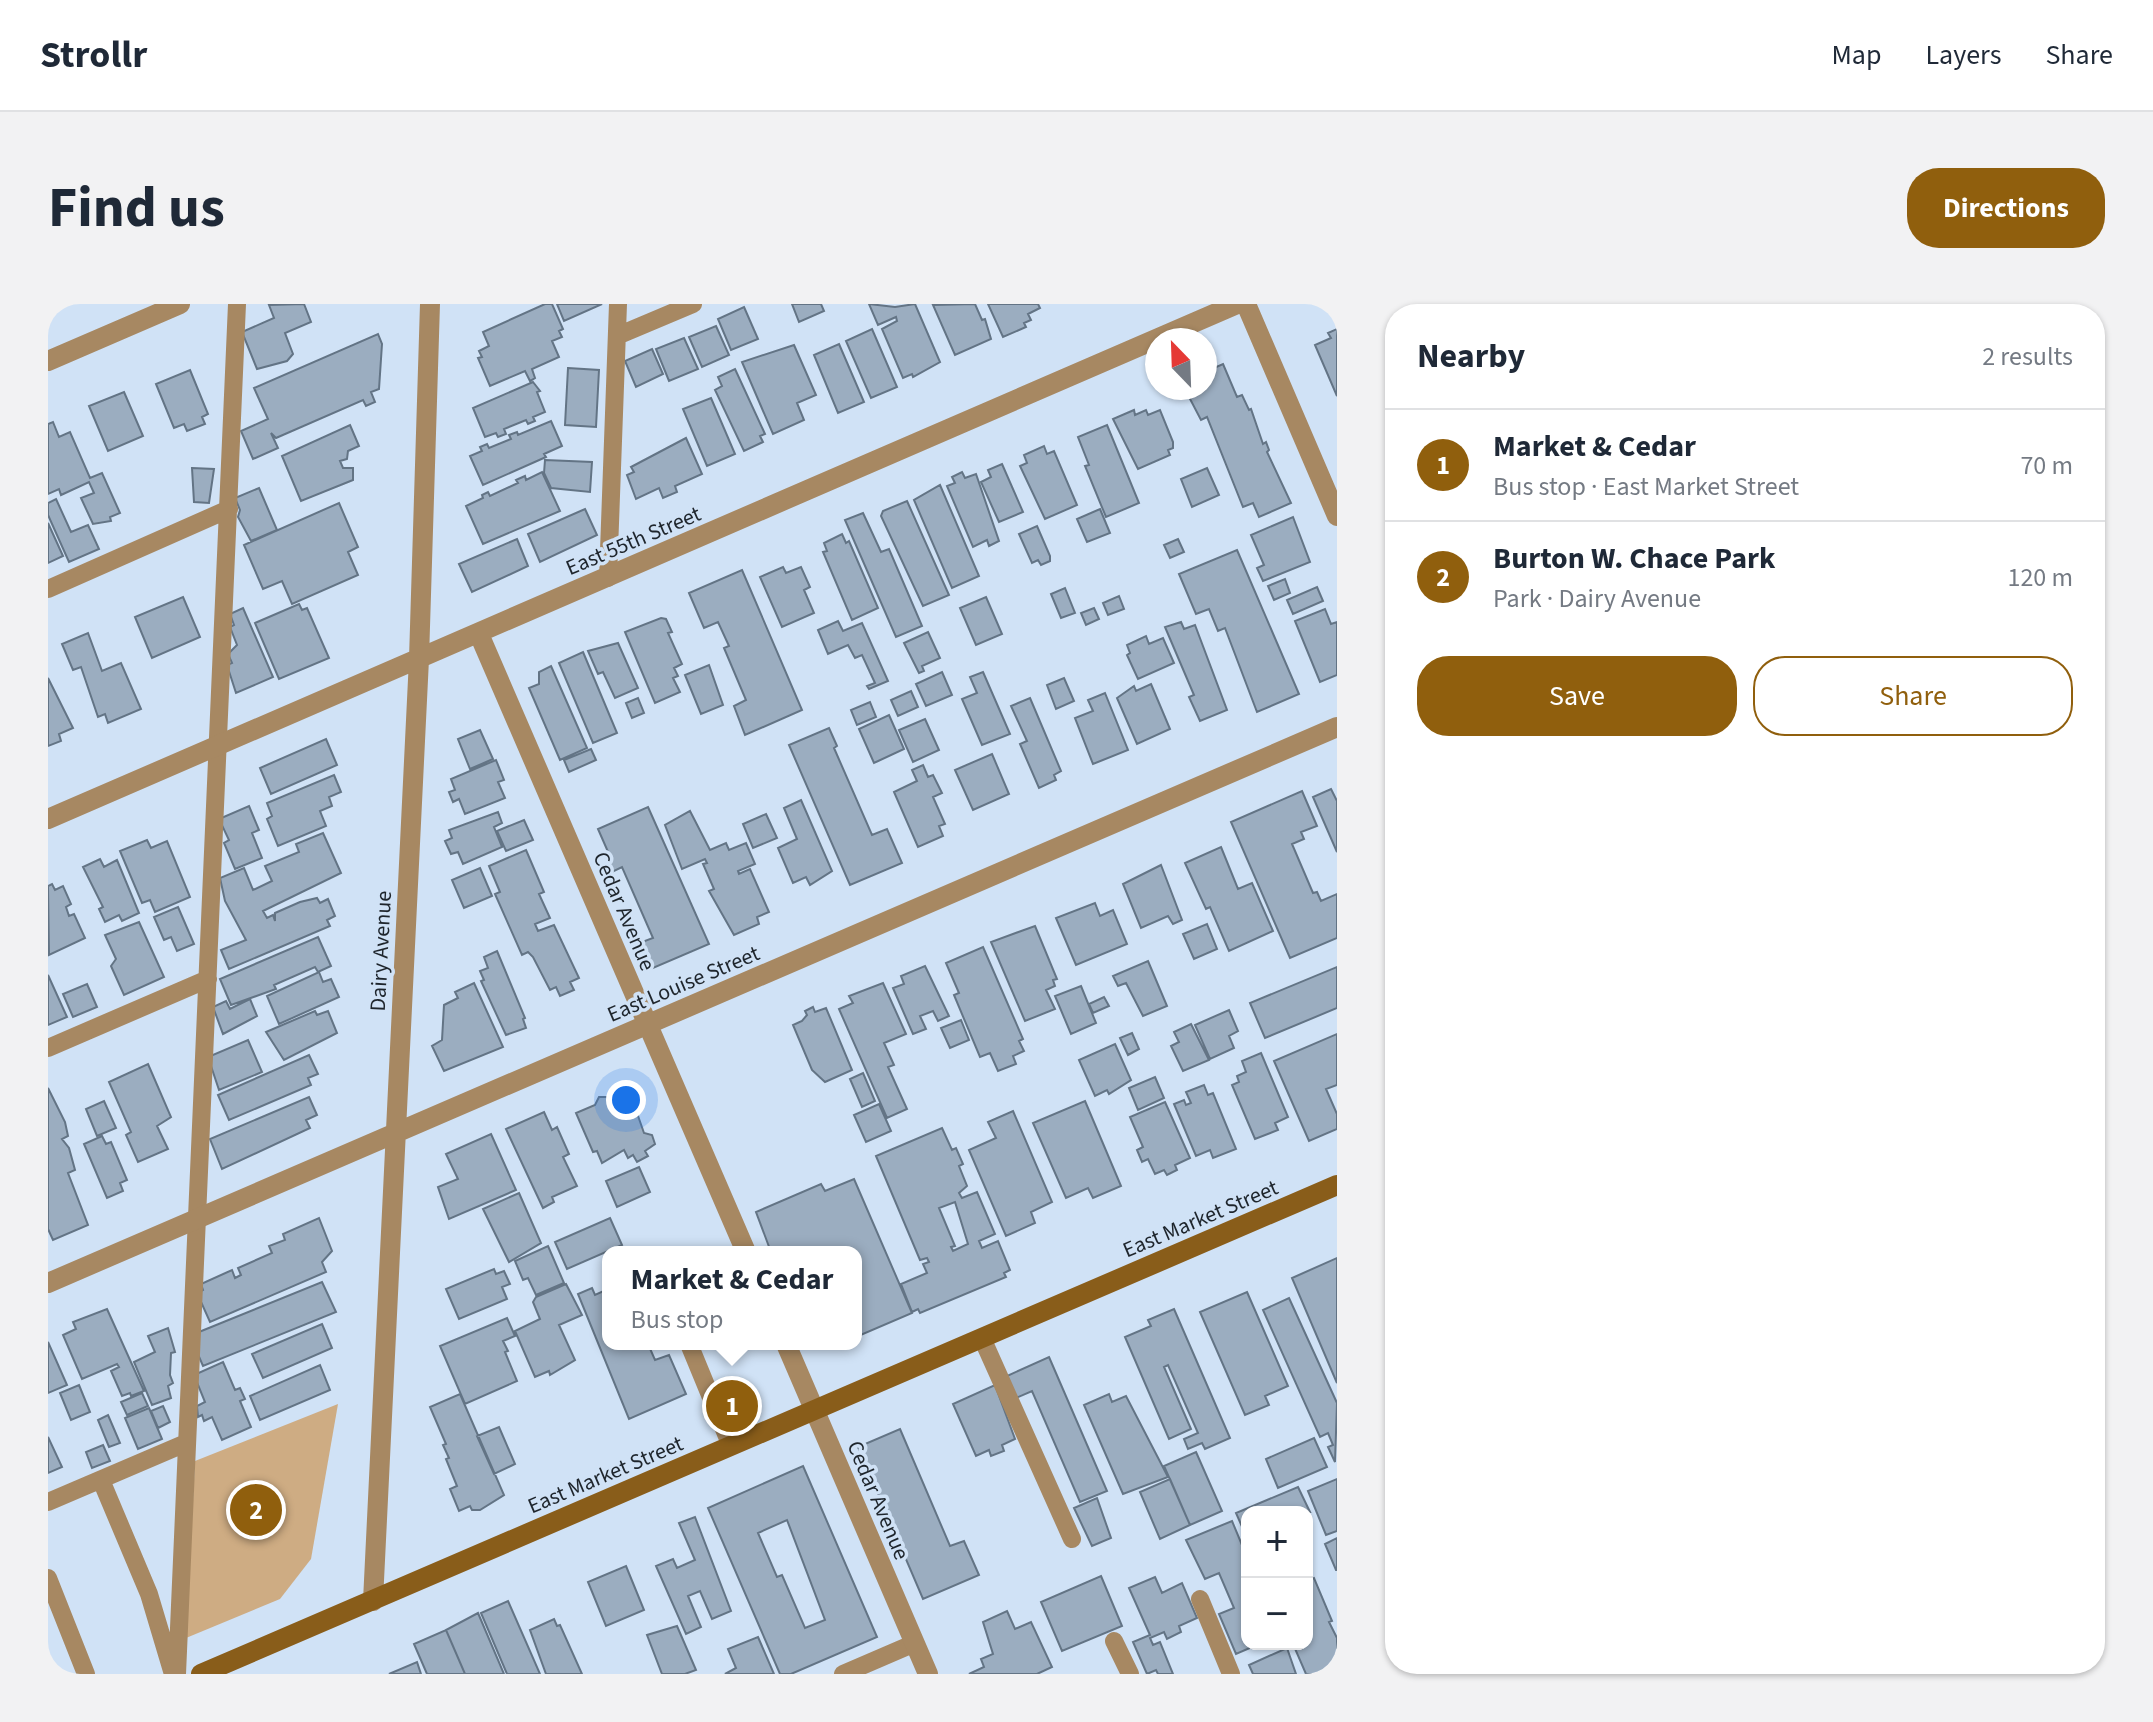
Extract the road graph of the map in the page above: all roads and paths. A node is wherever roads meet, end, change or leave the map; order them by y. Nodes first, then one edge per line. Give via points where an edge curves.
1 (180, 304) edge
2 (237, 304) edge
3 (430, 304) edge
4 (618, 304) edge
5 (693, 304) edge
6 (1237, 304) edge
7 (1246, 304) edge
8 (617, 336) junction
9 (48, 361) edge
10 (229, 509) junction
11 (1337, 516) edge
12 (608, 578) junction
13 (48, 589) edge
14 (479, 634) junction
15 (419, 659) junction
16 (1337, 727) edge
17 (220, 745) junction
18 (48, 819) edge
19 (208, 979) junction
20 (648, 1024) junction
21 (48, 1048) edge
22 (395, 1135) junction
23 (1337, 1185) edge
24 (195, 1220) junction
25 (739, 1246) edge
26 (48, 1283) edge
27 (982, 1338) junction
28 (691, 1350) edge
29 (789, 1350) edge
30 (814, 1410) junction
31 (186, 1443) junction
32 (731, 1446) junction
33 (101, 1480) junction
34 (48, 1502) edge
35 (1072, 1539) dead end
36 (48, 1578) edge
37 (1200, 1599) dead end
38 (373, 1601) junction
39 (1114, 1641) dead end
40 (915, 1643) junction
41 (86, 1674) edge
42 (175, 1674) edge
43 (201, 1674) edge
44 (843, 1674) edge
45 (928, 1674) edge
46 (1130, 1674) edge
47 (1231, 1674) edge

1 - 9 street
2 - 10 lane
3 - 15 street, Dairy Avenue
4 - 8 lane
5 - 8 lane
6 - 12 street, East 55th Street
7 - 11 street
8 - 12 lane
10 - 13 lane
10 - 17 lane
12 - 14 street, East 55th Street
14 - 15 street, East 55th Street
14 - 20 street, Cedar Avenue
15 - 17 street, East 55th Street
15 - 22 street, Dairy Avenue
16 - 20 street, East Louise Street
17 - 18 street, East 55th Street
17 - 19 lane
19 - 21 lane
19 - 24 lane
20 - 22 street, East Louise Street
20 - 25 street, Cedar Avenue
22 - 24 street, East Louise Street
22 - 38 street, Dairy Avenue
23 - 27 street, East Market Street
24 - 26 street, East Louise Street
24 - 31 lane
27 - 30 street, East Market Street
27 - 35 lane
28 - 32 lane
29 - 30 street, Cedar Avenue
30 - 32 street, East Market Street
30 - 40 street, Cedar Avenue
31 - 33 lane
31 - 42 lane
32 - 38 street, East Market Street
33 - 34 lane
33 - 42 lane via 149,1594
36 - 41 lane
37 - 47 lane
38 - 43 street, East Market Street
39 - 46 lane
40 - 44 lane
40 - 45 street, Cedar Avenue

